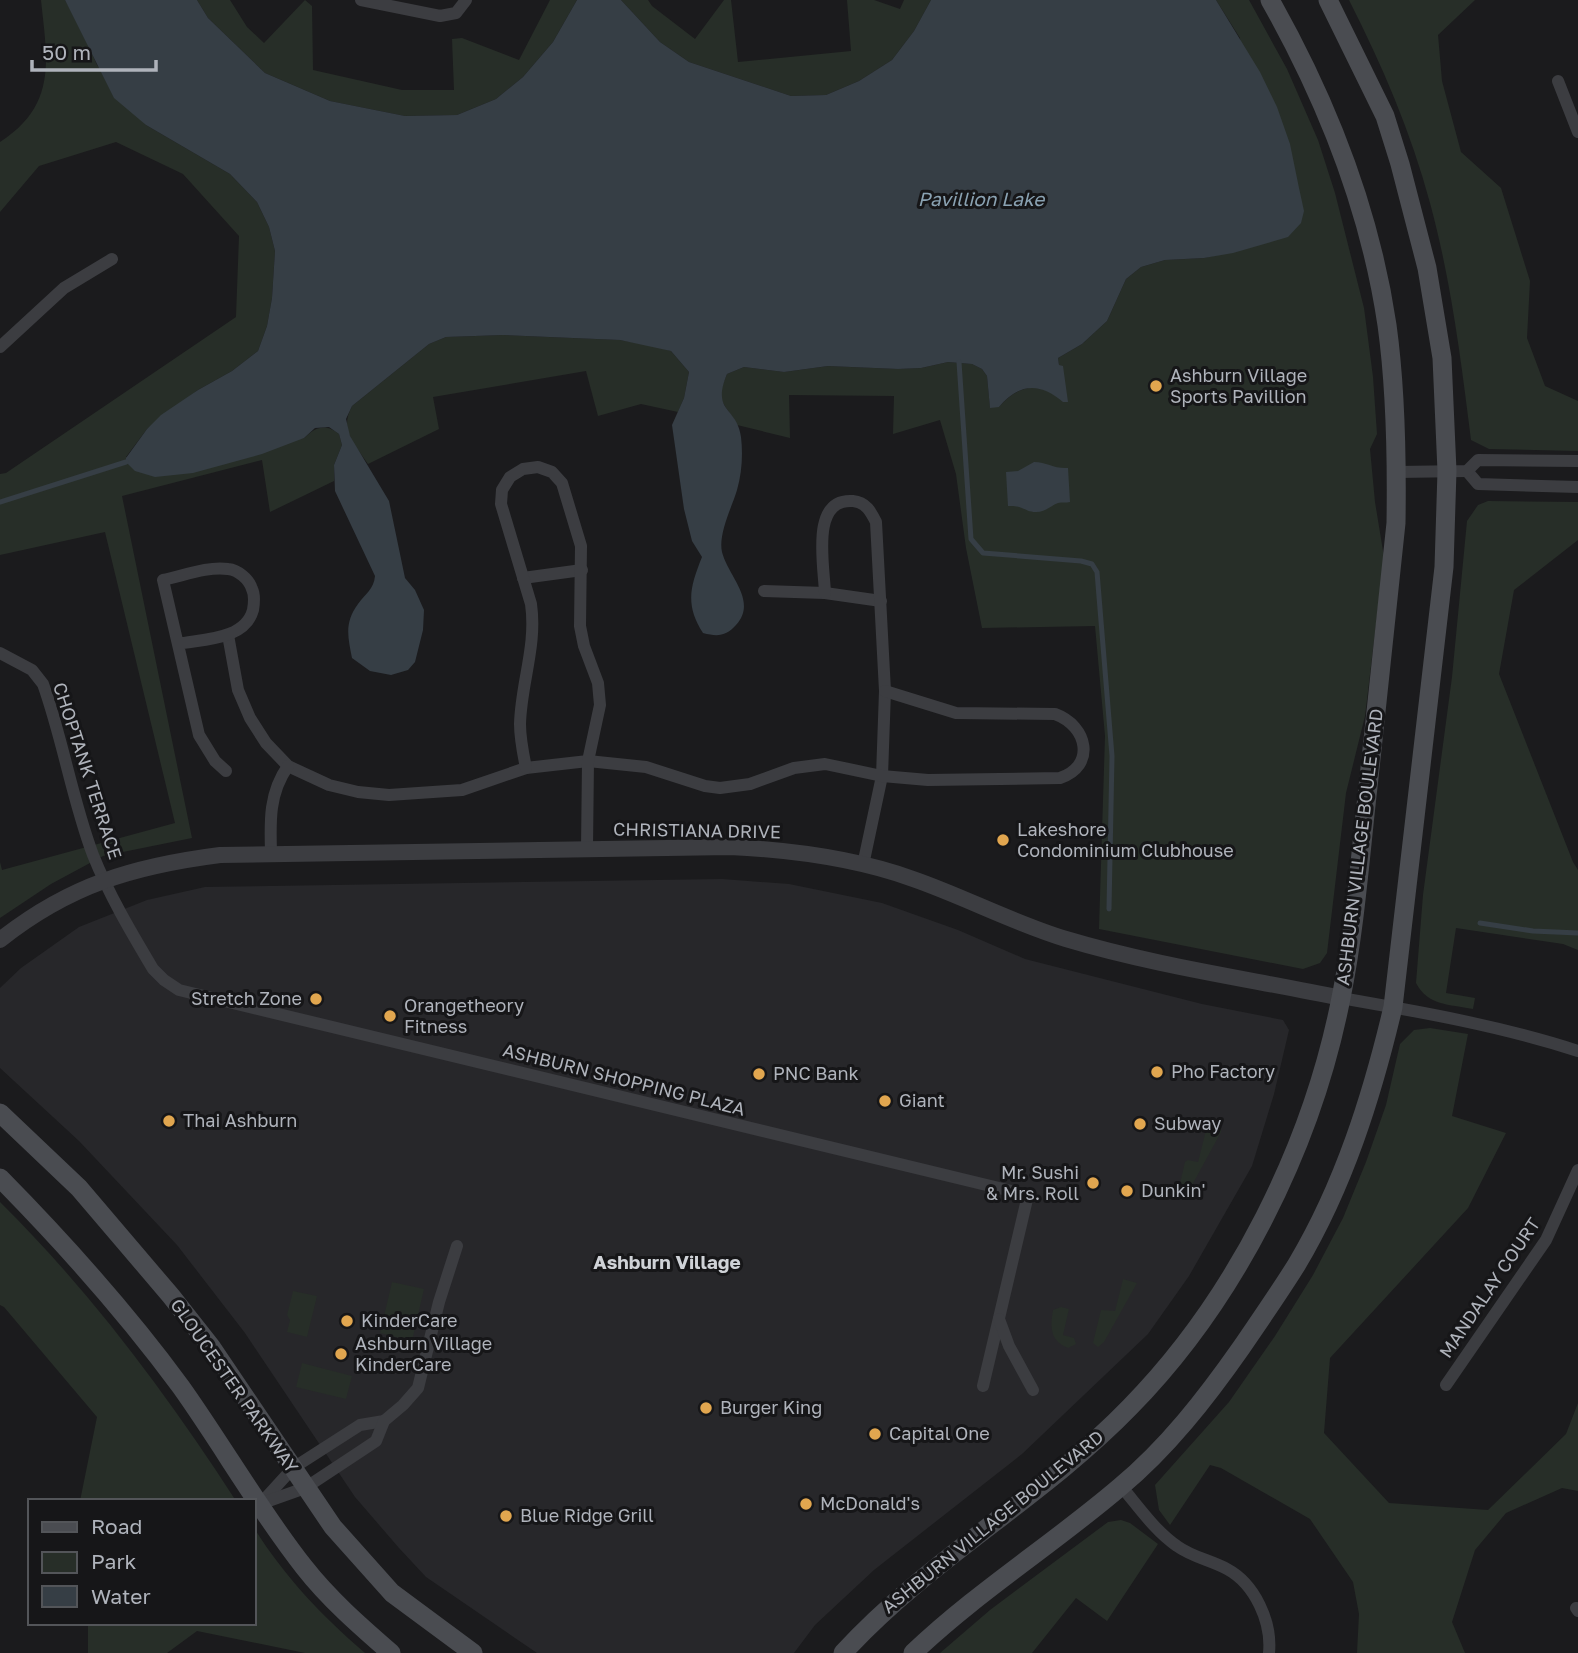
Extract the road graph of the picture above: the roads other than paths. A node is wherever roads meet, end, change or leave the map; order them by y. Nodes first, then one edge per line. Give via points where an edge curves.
1 (361, 0) edge
2 (466, 0) edge
3 (1270, 0) edge
4 (1328, 0) edge
5 (1558, 81) dead end
6 (1578, 132) edge
7 (113, 259) dead end
8 (0, 347) edge
9 (1578, 461) edge
10 (1457, 471) junction
11 (1397, 472) junction
12 (1578, 487) edge
13 (582, 570) junction
14 (523, 579) junction
15 (764, 591) dead end
16 (825, 593) junction
17 (881, 601) junction
18 (228, 635) junction
19 (178, 644) junction
20 (0, 653) edge
21 (885, 691) junction
22 (588, 761) junction
23 (288, 766) junction
24 (526, 768) junction
25 (226, 771) dead end
26 (882, 776) junction
27 (587, 848) junction
28 (271, 852) junction
29 (863, 865) junction
30 (104, 880) junction
31 (0, 940) edge
32 (1341, 998) junction
33 (1392, 1007) junction
34 (1578, 1051) edge
35 (0, 1113) edge
36 (1578, 1170) edge
37 (0, 1178) edge
38 (457, 1246) dead end
39 (999, 1319) junction
40 (1446, 1385) dead end
41 (983, 1386) dead end
42 (1033, 1390) dead end
43 (384, 1421) junction
44 (293, 1468) junction
45 (1121, 1486) junction
46 (305, 1488) junction
47 (260, 1504) junction
48 (391, 1653) edge
49 (473, 1653) edge
50 (843, 1653) edge
51 (913, 1653) edge
52 (1269, 1653) edge

1 - 2 street via 440,16 456,13
3 - 11 main road, ASHBURN VILLAGE BOULEVARD via 1336,135 1364,219 1387,325
4 - 10 main road via 1385,116 1420,242 1437,317
5 - 6 street
7 - 8 street via 64,288
9 - 10 street via 1478,460
10 - 11 street
10 - 12 street via 1478,484
10 - 33 main road
11 - 32 main road, ASHBURN VILLAGE BOULEVARD via 1392,561
13 - 14 street
13 - 14 street via 581,547 562,483 552,472 538,467 523,469 502,489 500,505
13 - 22 street via 580,626 600,705
14 - 24 street via 534,634 520,722
15 - 16 street
16 - 17 street
16 - 17 street via 823,522 830,508 843,501 858,501 870,509 876,522
17 - 21 street
18 - 19 street
18 - 19 street via 251,617 255,603 252,588 230,569 213,569 163,580
18 - 23 street via 243,704 257,731
19 - 25 street via 199,735
20 - 30 street, CHOPTANK TERRACE via 32,670 43,684
21 - 26 street
21 - 26 street via 956,713 1055,714 1079,730 1083,744 1078,765 1059,778
22 - 24 street
22 - 26 street via 646,767 720,788 825,764
22 - 27 street
23 - 24 street via 329,785 388,795 462,790
23 - 28 street via 274,789
26 - 29 street
27 - 28 street, CHRISTIANA DRIVE
27 - 29 street, CHRISTIANA DRIVE via 763,849
28 - 30 street, CHRISTIANA DRIVE via 158,864
29 - 32 street, CHRISTIANA DRIVE via 910,878 1067,939
30 - 31 street, CHRISTIANA DRIVE via 56,902
30 - 39 street, ASHBURN SHOPPING PLAZA via 153,969 178,990 1028,1195
32 - 33 street, CHRISTIANA DRIVE
32 - 50 main road, ASHBURN VILLAGE BOULEVARD via 1316,1093 1285,1172 1253,1239 1195,1330 1148,1388 1084,1450 920,1579
33 - 34 street, CHRISTIANA DRIVE via 1479,1023
33 - 45 main road via 1357,1131 1297,1263 1220,1378 1180,1427
35 - 44 main road, GLOUCESTER PARKWAY via 79,1188 171,1296
36 - 40 street, MANDALAY COURT via 1546,1240
37 - 47 main road via 142,1334
38 - 43 street via 418,1388
39 - 41 street, ASHBURN SHOPPING PLAZA
39 - 42 street
43 - 44 street via 360,1425
43 - 46 street via 376,1441
44 - 46 main road, GLOUCESTER PARKWAY
44 - 47 street
45 - 51 main road via 977,1597
45 - 52 street via 1167,1539 1191,1555 1227,1569 1250,1591 1267,1627
46 - 47 street
46 - 49 main road, GLOUCESTER PARKWAY via 333,1527 393,1593
47 - 48 main road via 304,1568

